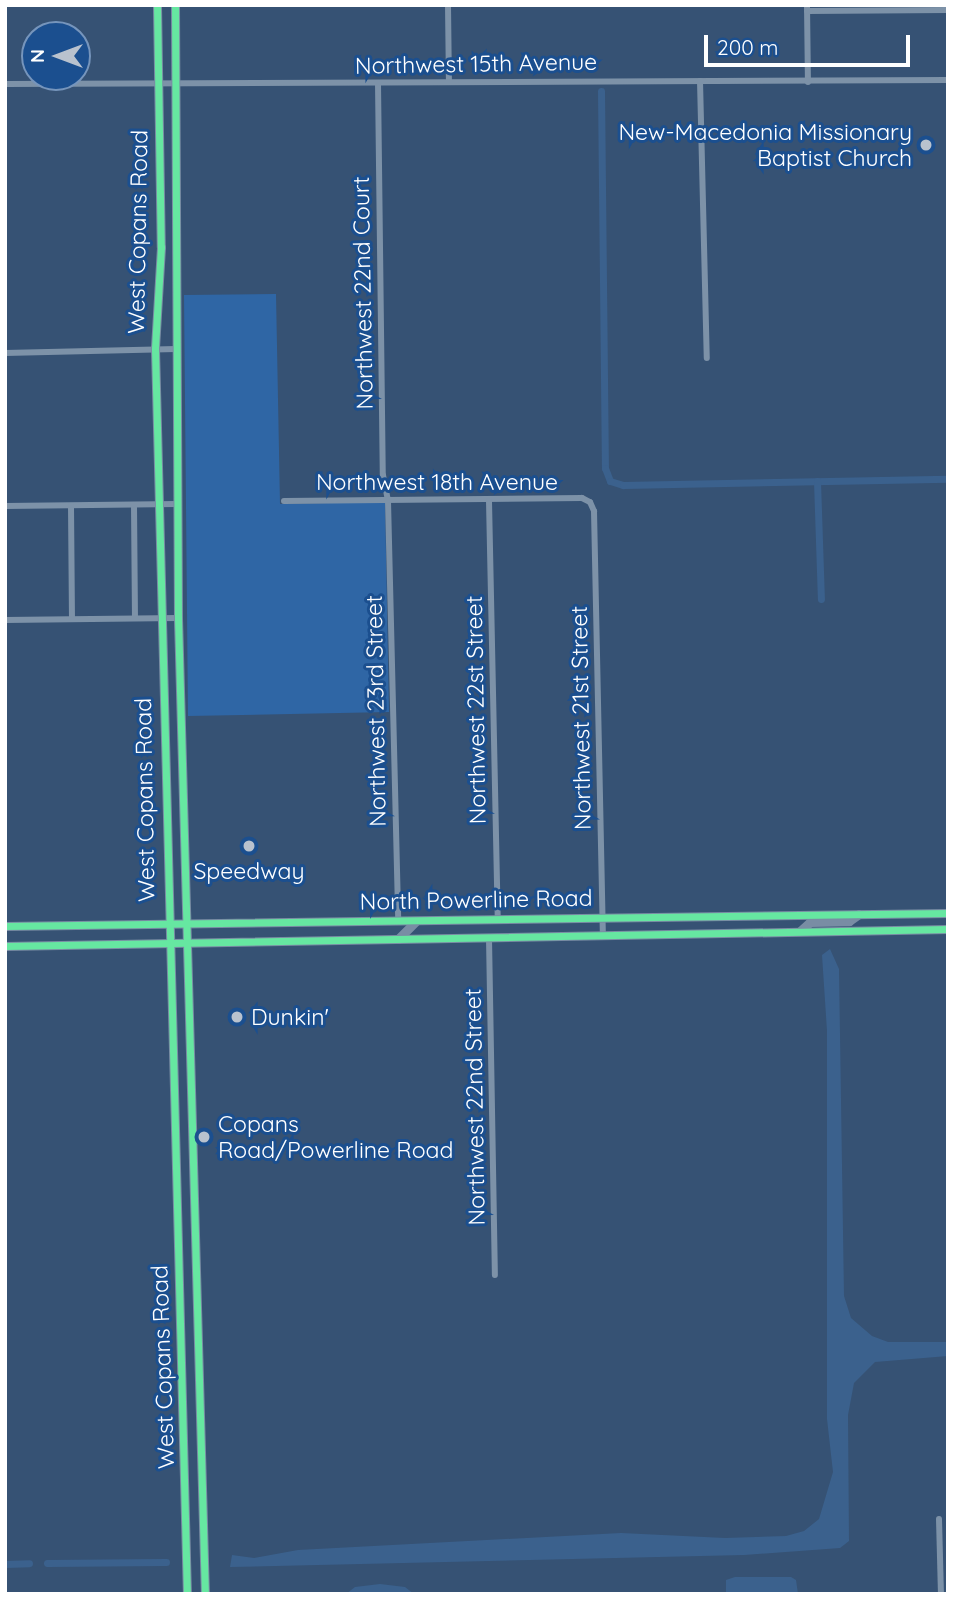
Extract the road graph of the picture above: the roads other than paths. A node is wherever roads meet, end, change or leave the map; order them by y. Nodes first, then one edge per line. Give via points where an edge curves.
1 (157, 5) edge
2 (175, 5) edge
3 (448, 5) edge
4 (807, 8) edge
5 (948, 10) edge
6 (948, 80) edge
7 (700, 81) junction
8 (158, 82) junction
9 (449, 82) junction
10 (808, 82) junction
11 (378, 83) junction
12 (5, 84) edge
13 (176, 84) junction
14 (155, 349) junction
15 (176, 349) junction
16 (5, 353) edge
17 (707, 358) dead end
18 (284, 501) dead end
19 (388, 501) junction
20 (489, 501) junction
21 (590, 502) joint
22 (177, 504) junction
23 (134, 505) junction
24 (159, 505) junction
25 (5, 506) edge
26 (71, 506) junction
27 (72, 618) junction
28 (135, 618) junction
29 (161, 618) junction
30 (178, 618) junction
31 (5, 621) edge
32 (948, 913) edge
33 (859, 914) junction
34 (602, 917) junction
35 (498, 919) junction
36 (398, 920) junction
37 (418, 920) junction
38 (167, 923) junction
39 (187, 923) junction
40 (5, 926) edge
41 (948, 929) edge
42 (800, 931) junction
43 (603, 934) junction
44 (489, 938) junction
45 (398, 939) junction
46 (168, 942) junction
47 (187, 943) junction
48 (5, 946) edge
49 (495, 1275) dead end
50 (939, 1519) dead end
51 (187, 1594) edge
52 (205, 1594) edge
53 (941, 1594) edge

1 - 8 main road, West Copans Road
2 - 13 main road, West Copans Road
3 - 9 street
4 - 5 street
4 - 10 street
6 - 10 street, Northwest 15th Avenue
7 - 9 street, Northwest 15th Avenue
7 - 10 street, Northwest 15th Avenue
7 - 17 street
8 - 12 street, Northwest 15th Avenue
8 - 13 street, Northwest 15th Avenue
8 - 14 main road, West Copans Road via 162,247
9 - 11 street, Northwest 15th Avenue
11 - 13 street, Northwest 15th Avenue
11 - 19 street, Northwest 22nd Court via 383,475
13 - 15 main road, West Copans Road
14 - 15 street
14 - 16 street
14 - 24 main road, West Copans Road
15 - 22 main road, West Copans Road
18 - 19 street, Northwest 18th Avenue
19 - 20 street, Northwest 18th Avenue
19 - 36 street, Northwest 23rd Street
20 - 21 street, Northwest 18th Avenue via 582,498
20 - 35 street, Northwest 22st Street
21 - 34 street, Northwest 21st Street via 594,511
22 - 24 street
22 - 30 main road, West Copans Road
23 - 24 street
23 - 26 street
23 - 28 street
24 - 29 main road, West Copans Road
25 - 26 street
26 - 27 street
27 - 28 street
27 - 31 street
28 - 29 street
29 - 30 street
29 - 38 main road, West Copans Road
30 - 39 main road, West Copans Road
32 - 33 main road, North Powerline Road
33 - 34 main road, North Powerline Road
33 - 42 main road via 849,921 810,922
34 - 35 main road, North Powerline Road
34 - 43 street, Northwest 21st Street
35 - 37 main road, North Powerline Road
36 - 37 main road, North Powerline Road
36 - 39 main road, North Powerline Road
37 - 45 main road
38 - 39 main road, North Powerline Road
38 - 40 main road, North Powerline Road
38 - 46 main road, West Copans Road
39 - 47 main road, West Copans Road
41 - 42 main road, North Powerline Road
42 - 43 main road, North Powerline Road
43 - 44 main road, North Powerline Road
44 - 45 main road, North Powerline Road
44 - 49 street, Northwest 22nd Street
45 - 47 main road, North Powerline Road
46 - 47 main road, North Powerline Road
46 - 48 main road, North Powerline Road
46 - 51 main road, West Copans Road
47 - 52 main road, West Copans Road
50 - 53 street

